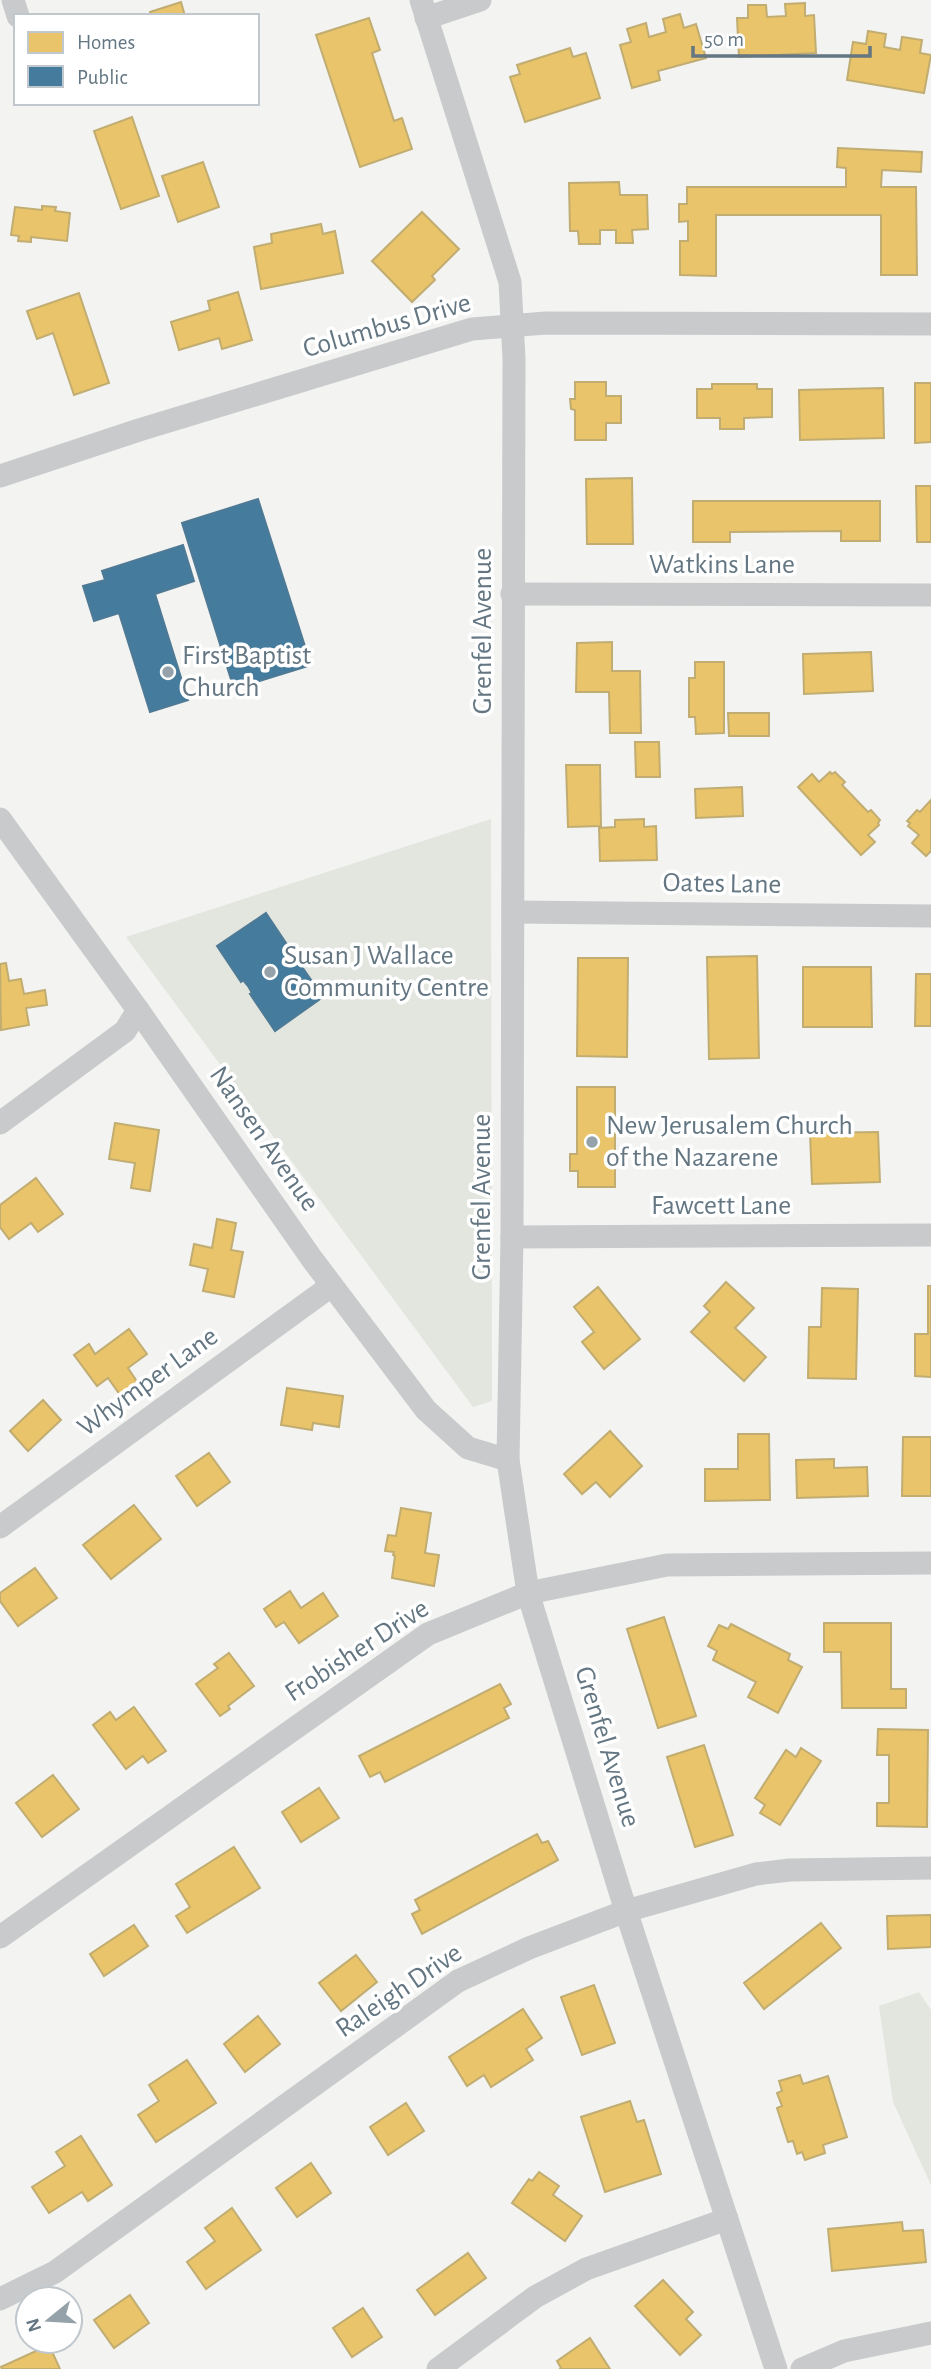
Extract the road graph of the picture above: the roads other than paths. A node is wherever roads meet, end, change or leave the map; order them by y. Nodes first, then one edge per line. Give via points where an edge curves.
1 (480, 0) edge
2 (424, 9) edge
3 (931, 324) edge
4 (512, 326) junction
5 (0, 476) edge
6 (512, 594) junction
7 (931, 595) edge
8 (0, 819) edge
9 (513, 912) junction
10 (931, 916) edge
11 (138, 1010) junction
12 (0, 1123) edge
13 (931, 1236) edge
14 (512, 1237) junction
15 (331, 1286) junction
16 (508, 1460) junction
17 (0, 1527) edge
18 (931, 1563) edge
19 (528, 1593) junction
20 (931, 1868) edge
21 (626, 1911) junction
22 (0, 1937) edge
23 (727, 2218) junction
24 (0, 2299) edge
25 (931, 2333) edge
26 (438, 2369) edge
27 (776, 2369) edge
28 (802, 2369) edge

1 - 2 street
2 - 4 street, Grenfel Avenue via 510,282
3 - 4 street, Columbus Drive
4 - 5 street, Columbus Drive via 472,329
4 - 6 street, Grenfel Avenue
6 - 7 street, Watkins Lane
6 - 9 street, Grenfel Avenue
8 - 11 street, Nansen Avenue
9 - 10 street, Oates Lane
9 - 14 street, Grenfel Avenue
11 - 12 street via 125,1031
11 - 15 street, Nansen Avenue
13 - 14 street, Fawcett Lane
14 - 16 street, Grenfel Avenue
15 - 16 street, Nansen Avenue via 426,1410 468,1448
15 - 17 street, Whymper Lane
16 - 19 street, Grenfel Avenue
18 - 19 street, Frobisher Drive via 667,1565
19 - 21 street, Grenfel Avenue
19 - 22 street, Frobisher Drive via 428,1634
20 - 21 street, Raleigh Drive via 756,1874
21 - 23 street, Grenfel Avenue
21 - 24 street, Raleigh Drive via 458,1981 55,2272
23 - 26 street via 586,2269 535,2297
23 - 27 street, Grenfel Avenue
25 - 28 street via 844,2351

